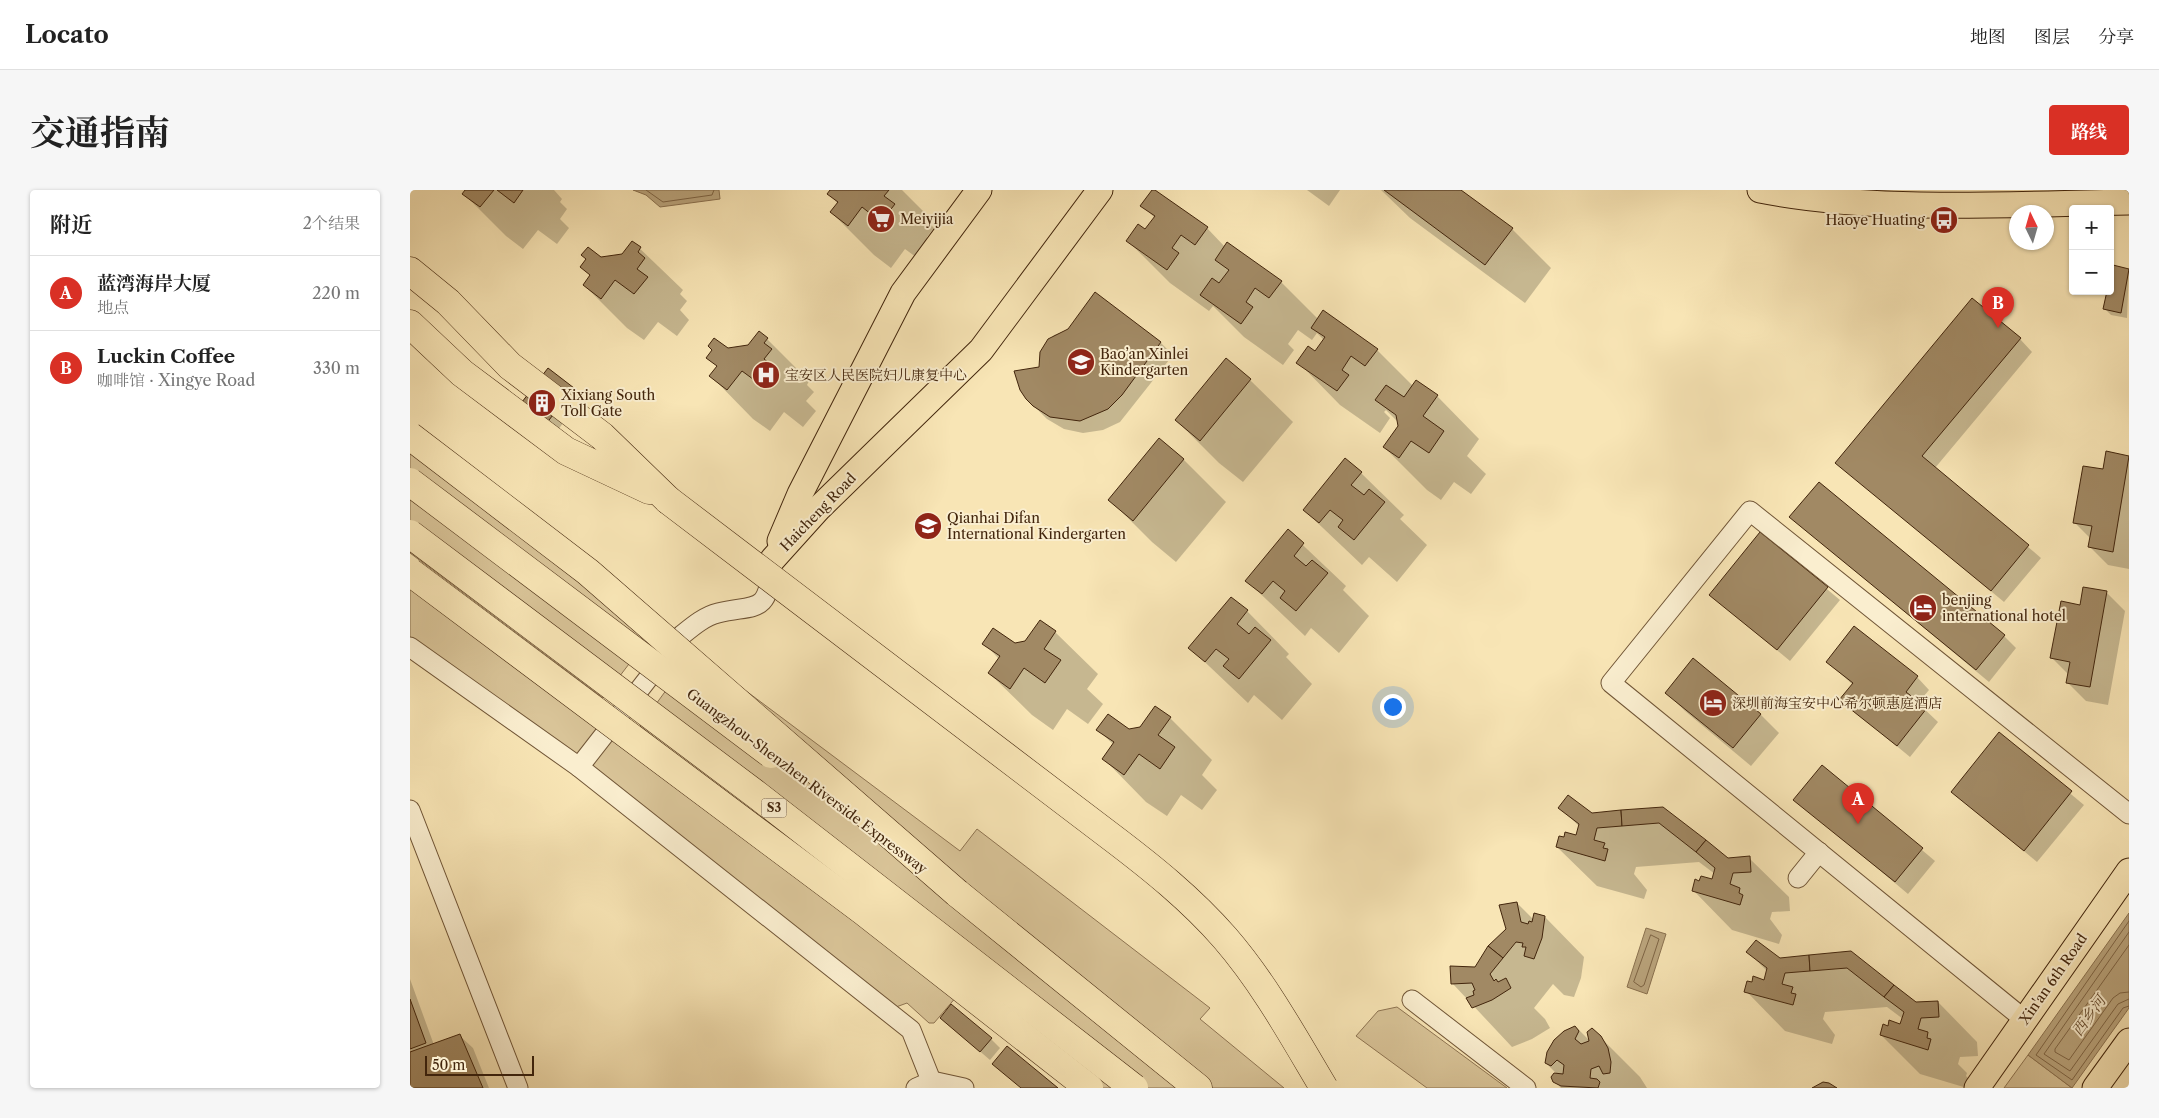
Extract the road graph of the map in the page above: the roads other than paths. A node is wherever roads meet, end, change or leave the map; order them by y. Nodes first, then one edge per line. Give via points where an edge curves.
1 (979, 190) edge
2 (1100, 190) edge
3 (1760, 190) edge
4 (2129, 202) edge
5 (410, 271) edge
6 (410, 324) edge
7 (410, 436) edge
8 (410, 482) edge
9 (668, 500) junction
10 (410, 534) edge
11 (773, 559) junction
12 (410, 572) edge
13 (410, 648) edge
14 (579, 767) junction
15 (410, 810) edge
16 (2129, 814) edge
17 (1819, 852) junction
18 (2129, 871) edge
19 (1798, 878) dead end
20 (957, 893) junction
21 (1412, 1000) dead end
22 (2025, 1020) junction
23 (2129, 1041) edge
24 (927, 1086) edge
25 (518, 1088) edge
26 (964, 1088) edge
27 (1089, 1088) edge
28 (1134, 1088) edge
29 (1198, 1088) edge
30 (1324, 1088) edge
31 (1526, 1088) edge
32 (1977, 1088) edge
33 (2096, 1088) edge

1 - 11 main road, Haicheng Road via 903,293 800,494
2 - 11 main road, Haicheng Road via 981,350 819,508
3 - 4 main road via 1892,203
5 - 9 highway via 448,302 504,360 607,440
6 - 9 highway via 462,373 566,451
7 - 20 highway, bridge via 588,572
8 - 20 highway, Guangzhou-Shenzhen Riverside Expressway, bridge
9 - 30 highway, bridge via 1141,859 1177,890 1224,937 1269,996
10 - 28 highway, S3, bridge via 757,795
11 - 14 street via 770,591 763,601 752,608 711,616 682,635
12 - 27 highway, bridge via 863,911
13 - 14 street
14 - 24 street via 911,1030
15 - 25 street
16 - 17 street via 1750,511 1611,683
17 - 19 street
17 - 22 street
18 - 22 main road, Xin'an 6th Road
20 - 29 highway, Guangzhou-Shenzhen Riverside Expressway
21 - 31 street
22 - 32 main road, Xin'an 6th Road
23 - 33 main road
24 - 26 street

